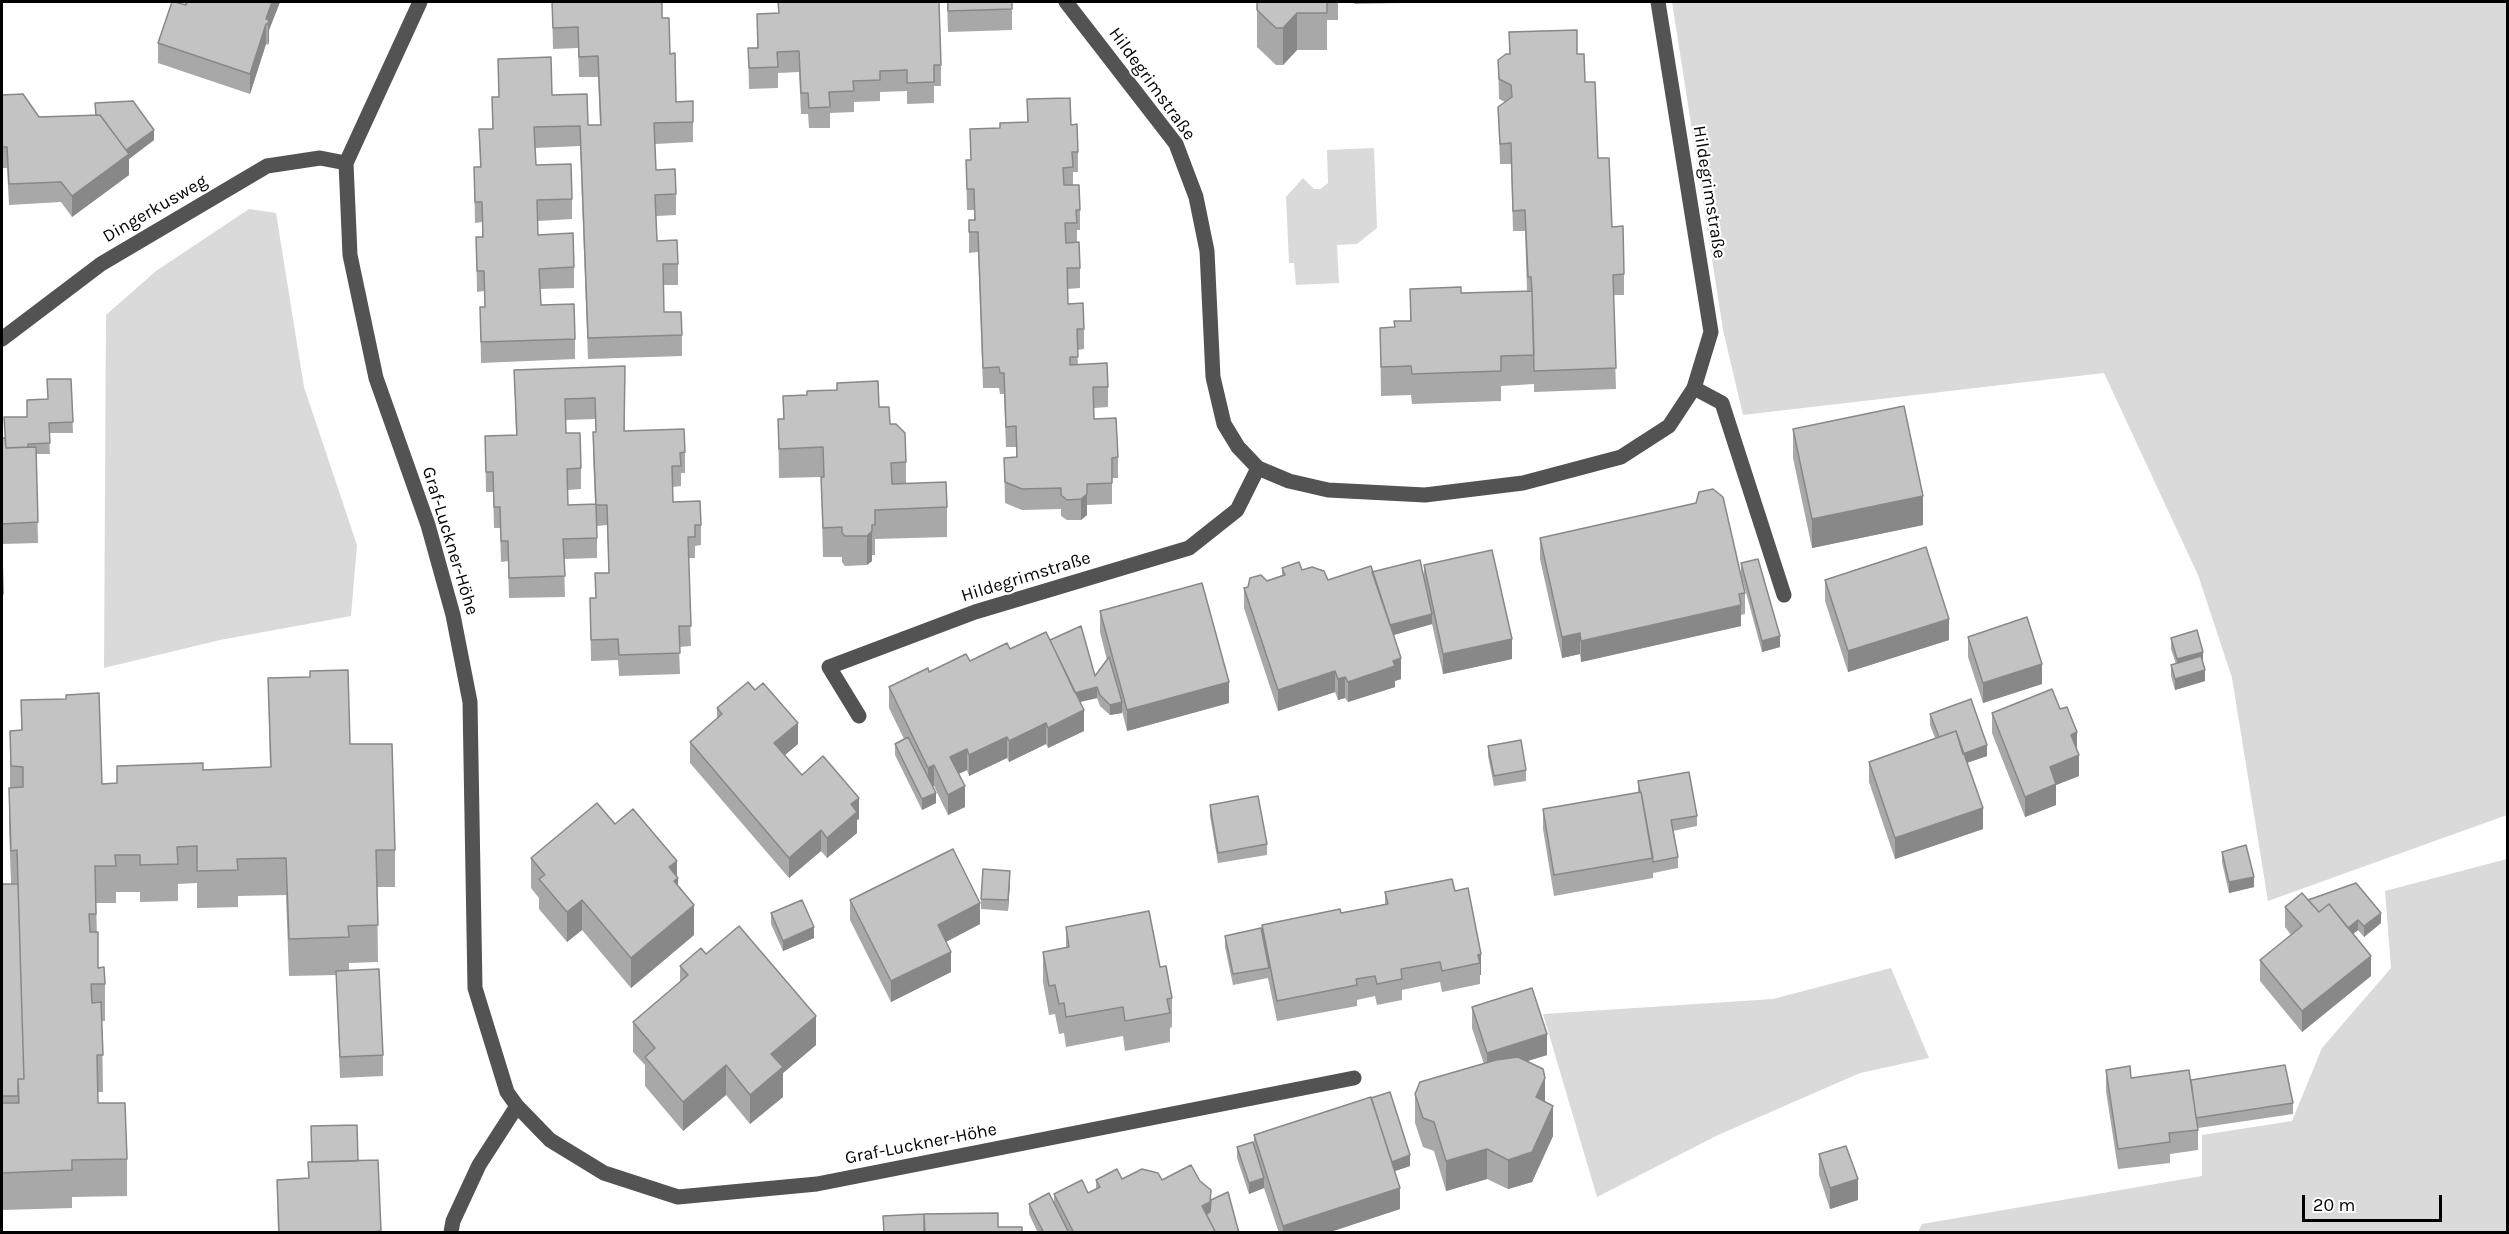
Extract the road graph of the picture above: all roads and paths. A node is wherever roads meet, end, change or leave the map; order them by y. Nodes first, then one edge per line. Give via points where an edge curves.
1 (420, 2) edge
2 (1066, 2) edge
3 (1658, 2) edge
4 (346, 163) junction
5 (2, 339) edge
6 (1694, 388) junction
7 (1258, 468) junction
8 (1785, 595) dead end
9 (859, 716) dead end
10 (1354, 1078) dead end
11 (518, 1106) junction
12 (451, 1233) edge

1 - 4 street, Graf-Luckner-Höhe
2 - 7 street, Hildegrimstraße via 1176,144 1196,197 1207,250 1213,377 1224,424
3 - 6 street, Hildegrimstraße via 1711,332
4 - 5 street, Dingerkusweg via 320,158 267,166 100,264
4 - 11 street, Graf-Luckner-Höhe via 350,255 376,378 428,525 453,615 470,702 475,988 507,1092
6 - 7 street, Hildegrimstraße via 1669,426 1621,458 1523,483 1425,495 1328,490 1289,482
6 - 8 street via 1722,403
7 - 9 street, Hildegrimstraße via 1237,510 1189,548 975,612 829,667
10 - 11 street, Graf-Luckner-Höhe via 817,1184 678,1197 604,1173 550,1140
11 - 12 street via 479,1165

